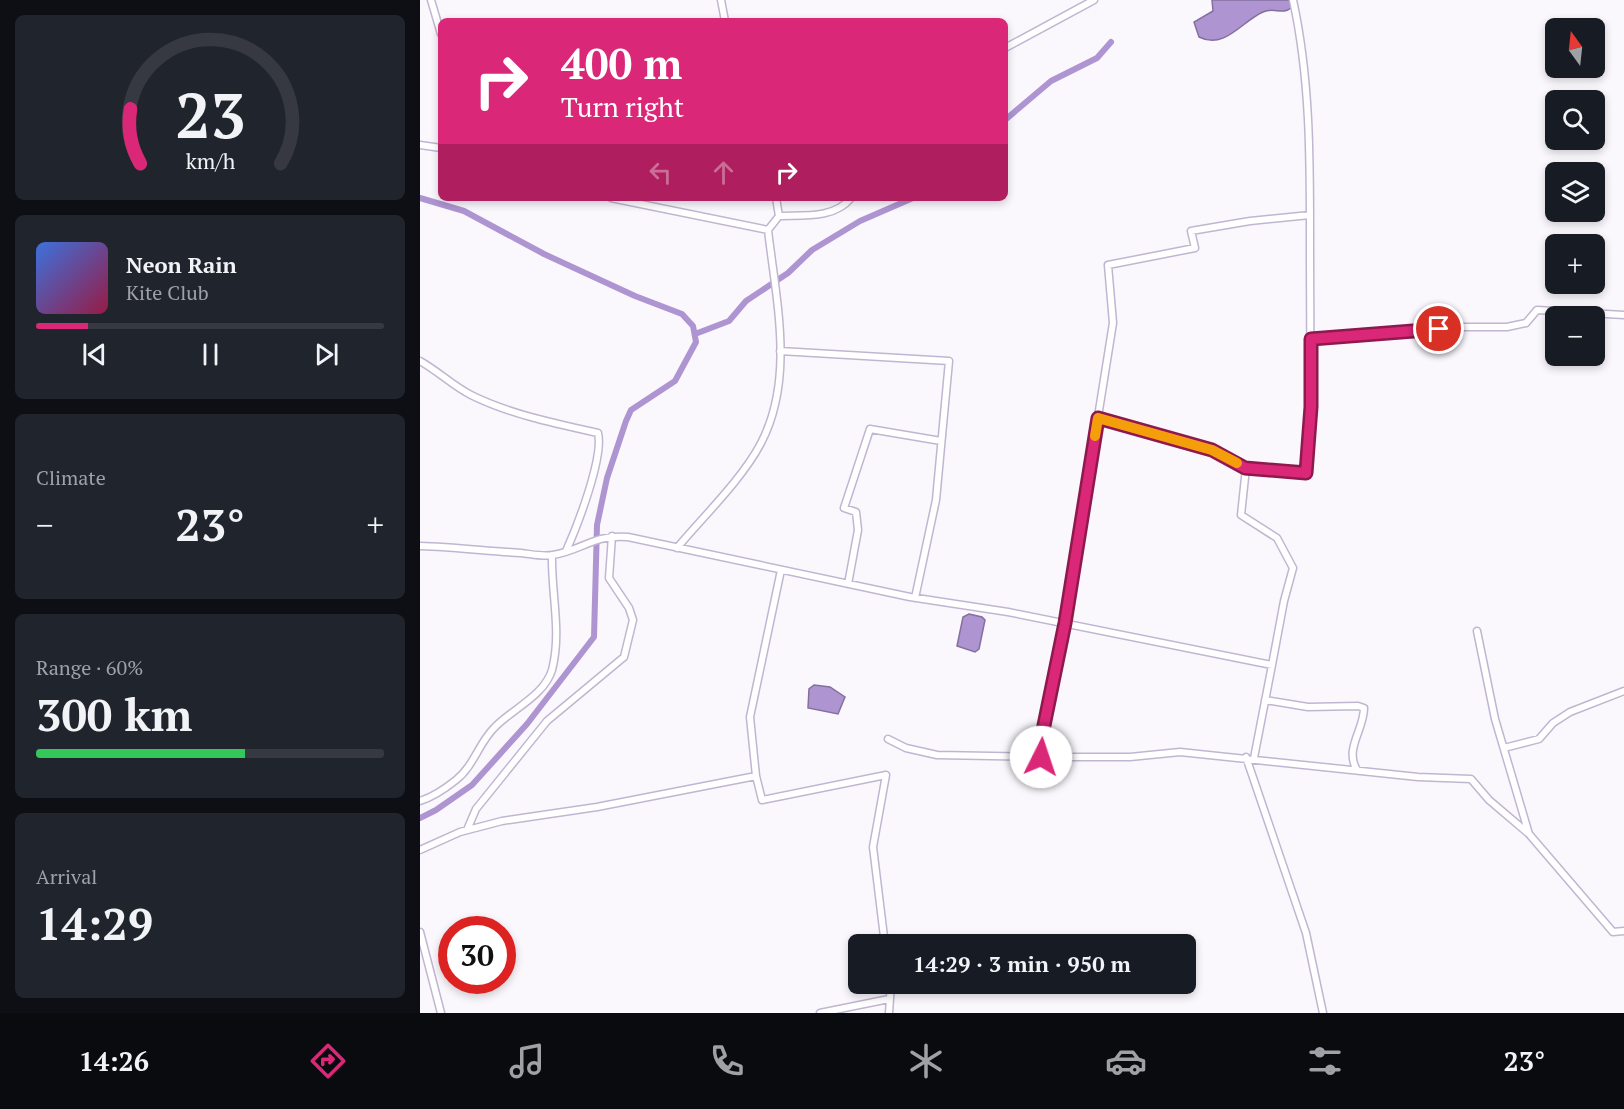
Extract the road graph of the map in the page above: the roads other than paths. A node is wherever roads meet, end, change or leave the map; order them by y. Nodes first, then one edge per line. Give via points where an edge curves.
1 (431, 0) edge
2 (721, 0) edge
3 (1094, 0) edge
4 (1293, 0) edge
5 (724, 18) edge
6 (438, 24) edge
7 (1008, 46) edge
8 (420, 145) edge
9 (438, 148) edge
10 (626, 201) edge
11 (776, 201) edge
12 (847, 201) edge
13 (1310, 215) junction
14 (779, 216) junction
15 (768, 230) junction
16 (1624, 315) edge
17 (1311, 339) junction
18 (780, 351) junction
19 (420, 362) edge
20 (1098, 418) junction
21 (941, 441) junction
22 (1245, 468) junction
23 (612, 536) junction
24 (420, 546) edge
25 (677, 548) junction
26 (566, 551) junction
27 (552, 555) junction
28 (781, 570) junction
29 (848, 584) junction
30 (915, 598) junction
31 (1065, 623) junction
32 (1477, 631) dead end
33 (1272, 665) junction
34 (1624, 691) edge
35 (1265, 700) junction
36 (888, 739) dead end
37 (1503, 748) junction
38 (1041, 757) junction
39 (1246, 757) junction
40 (1254, 758) junction
41 (1357, 770) junction
42 (756, 776) junction
43 (420, 801) edge
44 (467, 830) junction
45 (1529, 834) junction
46 (420, 850) edge
47 (1624, 931) edge
48 (420, 932) edge
49 (884, 934) edge
50 (890, 994) edge
51 (889, 999) junction
52 (441, 1013) edge
53 (820, 1013) edge
54 (889, 1013) edge
55 (1323, 1013) edge

1 - 6 street
2 - 5 street
3 - 7 street
4 - 13 street via 1303,46
8 - 9 street
10 - 15 street
11 - 14 street
12 - 14 street via 820,215
13 - 17 street
13 - 20 street via 1191,231 1195,248 1108,265 1113,323
14 - 15 street
15 - 18 street via 780,311
16 - 17 street via 1537,310 1526,322 1507,327
17 - 22 street via 1306,473
18 - 21 street via 949,361
18 - 25 street via 774,413 760,445
19 - 26 street via 470,395 597,433 599,449
20 - 22 street via 1212,450
20 - 31 street
21 - 29 street via 870,429 844,508 856,512 858,524
21 - 30 street via 936,500
22 - 33 street via 1241,515 1277,538 1293,568
23 - 25 street
23 - 26 street
23 - 44 street via 609,578 633,620 624,657 547,721 476,809
24 - 27 street
25 - 28 street
26 - 27 street
27 - 43 street via 551,586 556,598 552,670 542,687 493,729 457,779
28 - 29 street
28 - 42 street via 750,717
29 - 30 street
30 - 31 street
31 - 33 street
31 - 38 street
32 - 37 street
33 - 35 street
34 - 37 street via 1570,712 1539,739
35 - 40 street
35 - 41 street via 1308,707 1364,708 1352,749
36 - 38 street via 906,748 938,754
37 - 45 street
38 - 39 street via 1130,758 1180,752
39 - 40 street
39 - 55 street via 1306,933
40 - 41 street
41 - 45 street via 1471,779
42 - 44 street
42 - 49 street via 762,800 886,775 873,847
44 - 46 street
45 - 47 street via 1613,932
48 - 52 street
50 - 51 street
51 - 53 street
51 - 54 street

